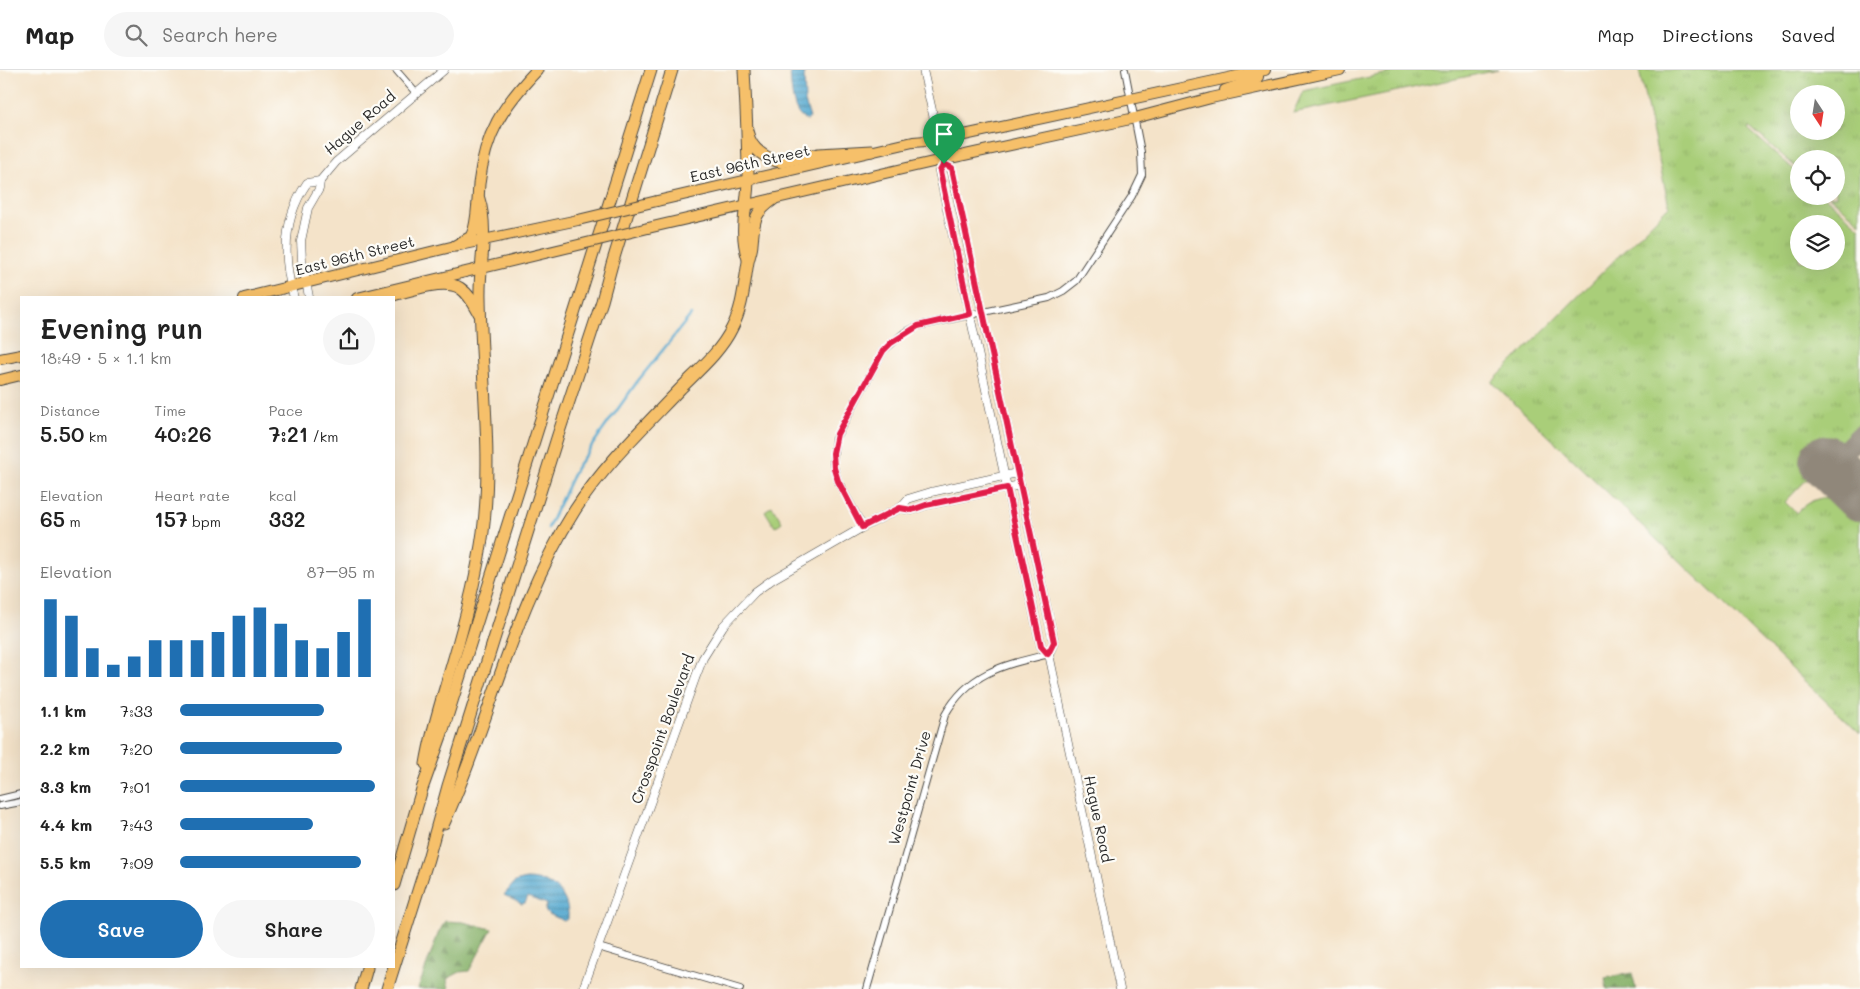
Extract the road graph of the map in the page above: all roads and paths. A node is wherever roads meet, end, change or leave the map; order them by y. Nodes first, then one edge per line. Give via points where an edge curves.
1 (396, 70) edge
2 (444, 70) edge
3 (537, 70) edge
4 (651, 70) edge
5 (672, 70) edge
6 (744, 70) edge
7 (923, 70) edge
8 (1125, 70) edge
9 (1340, 70) edge
10 (1261, 71) edge
11 (416, 93) junction
12 (1211, 98) junction
13 (1131, 99) junction
14 (1135, 118) junction
15 (746, 125) junction
16 (939, 140) junction
17 (872, 151) junction
18 (944, 162) junction
19 (748, 180) junction
20 (320, 181) junction
21 (478, 199) junction
22 (774, 199) junction
23 (744, 206) junction
24 (483, 242) junction
25 (455, 246) junction
26 (748, 260) junction
27 (480, 267) junction
28 (306, 283) junction
29 (291, 287) junction
30 (253, 296) edge
31 (293, 296) edge
32 (309, 296) edge
33 (365, 296) edge
34 (391, 296) edge
35 (983, 312) junction
36 (970, 314) junction
37 (481, 316) junction
38 (20, 355) edge
39 (0, 360) edge
40 (20, 375) edge
41 (0, 380) edge
42 (1017, 473) junction
43 (1005, 476) junction
44 (1020, 485) junction
45 (1007, 488) junction
46 (900, 508) junction
47 (862, 527) junction
48 (1048, 654) junction
49 (422, 789) junction
50 (20, 794) edge
51 (0, 799) edge
52 (20, 802) edge
53 (0, 806) edge
54 (428, 859) junction
55 (395, 882) edge
56 (598, 947) junction
57 (395, 964) edge
58 (367, 968) edge
59 (394, 968) edge
60 (361, 989) edge
61 (387, 989) edge
62 (583, 989) edge
63 (740, 989) edge
64 (867, 989) edge
65 (1120, 989) edge

1 - 11 street
2 - 11 street, Hague Road
3 - 21 highway via 519,89 494,126 483,161
4 - 49 highway
5 - 54 highway
6 - 15 highway
7 - 16 street
8 - 13 street
9 - 12 main road
10 - 12 main road via 1255,80
10 - 13 main road, East 96th Street
11 - 20 street, Hague Road via 336,162
12 - 14 main road
13 - 14 street
13 - 16 main road, East 96th Street
14 - 18 main road
14 - 35 street via 1142,174 1132,196 1076,281 1054,296
15 - 17 highway via 754,147 777,162 818,154
15 - 19 highway
16 - 17 main road, East 96th Street
16 - 18 street
17 - 19 main road, East 96th Street
18 - 22 main road
18 - 35 street, Hague Road via 952,168
18 - 36 street, Hague Road via 940,171
19 - 23 highway
19 - 24 main road, East 96th Street, bridge
20 - 28 street, Hague Road via 308,208 301,241
20 - 29 street, Hague Road via 307,183 289,221 285,257
21 - 24 highway via 483,212
21 - 25 highway via 471,237
22 - 23 main road
22 - 26 highway via 756,216
23 - 26 highway via 744,247
23 - 27 main road, bridge
24 - 25 main road, East 96th Street
24 - 27 highway
25 - 28 main road, East 96th Street
26 - 54 highway via 745,292 728,334 707,361 605,470 554,544 530,595 460,789
27 - 33 main road
27 - 37 highway
28 - 29 main road, East 96th Street
28 - 32 street, Hague Road
29 - 30 main road, East 96th Street
29 - 31 street, Hague Road
34 - 37 highway via 435,285 452,285 466,293
35 - 36 street
35 - 42 street, Hague Road
36 - 43 street, Hague Road
36 - 47 street via 918,326 891,343 883,351 837,434 834,468
37 - 49 highway via 488,452 487,501 470,602 431,732
38 - 39 main road
40 - 41 main road
42 - 43 street, Crosspoint Boulevard
42 - 44 street, Hague Road
43 - 45 street, Hague Road
43 - 46 street, Crosspoint Boulevard via 914,497
44 - 45 street, Crosspoint Boulevard
44 - 48 street, Hague Road via 1054,642
45 - 46 street, Crosspoint Boulevard via 912,510
45 - 48 street, Hague Road via 1041,646
46 - 47 street, Crosspoint Boulevard
47 - 56 street, Crosspoint Boulevard via 762,586 736,611 712,642 696,676
48 - 64 street, Westpoint Drive via 994,669 981,676 959,694 945,715
48 - 65 street, Hague Road
49 - 55 highway
50 - 51 street
52 - 53 street
54 - 57 highway
56 - 62 street, Crosspoint Boulevard
56 - 63 street
58 - 60 highway
59 - 61 highway

